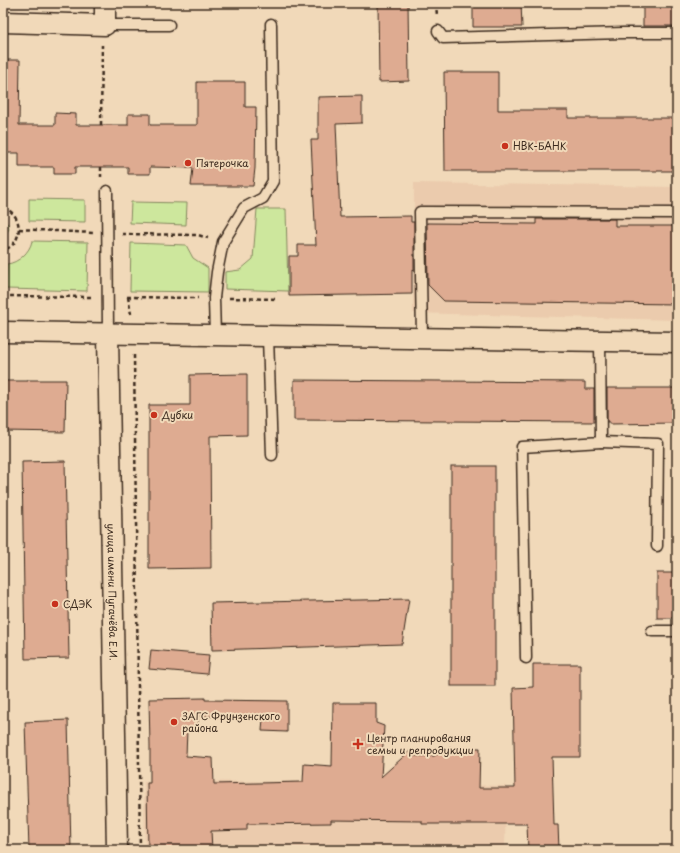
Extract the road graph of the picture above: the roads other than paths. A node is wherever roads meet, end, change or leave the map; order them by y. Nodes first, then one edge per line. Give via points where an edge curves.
1 (105, 3) edge
2 (3, 22) edge
3 (105, 24) junction
4 (271, 24) dead end
5 (169, 25) dead end
6 (438, 30) dead end
7 (677, 33) edge
8 (107, 191) dead end
9 (677, 213) edge
10 (3, 332) edge
11 (108, 334) junction
12 (215, 336) junction
13 (268, 336) junction
14 (422, 338) junction
15 (600, 341) junction
16 (677, 342) edge
17 (601, 442) junction
18 (272, 455) dead end
19 (656, 546) dead end
20 (652, 631) dead end
21 (677, 631) edge
22 (526, 658) dead end
23 (117, 850) edge

1 - 3 street
2 - 3 street
3 - 5 lane
4 - 12 lane via 273,181 263,198 244,208 223,242 214,298
6 - 7 lane via 443,38
8 - 11 lane
9 - 14 lane via 420,212
10 - 11 street
11 - 12 street
11 - 23 street, улица имени Пугачёва Е.И.
12 - 13 street
13 - 14 street
13 - 18 lane
14 - 15 street
15 - 16 street
15 - 17 lane
17 - 19 lane via 658,444
17 - 22 lane via 522,447
20 - 21 lane

